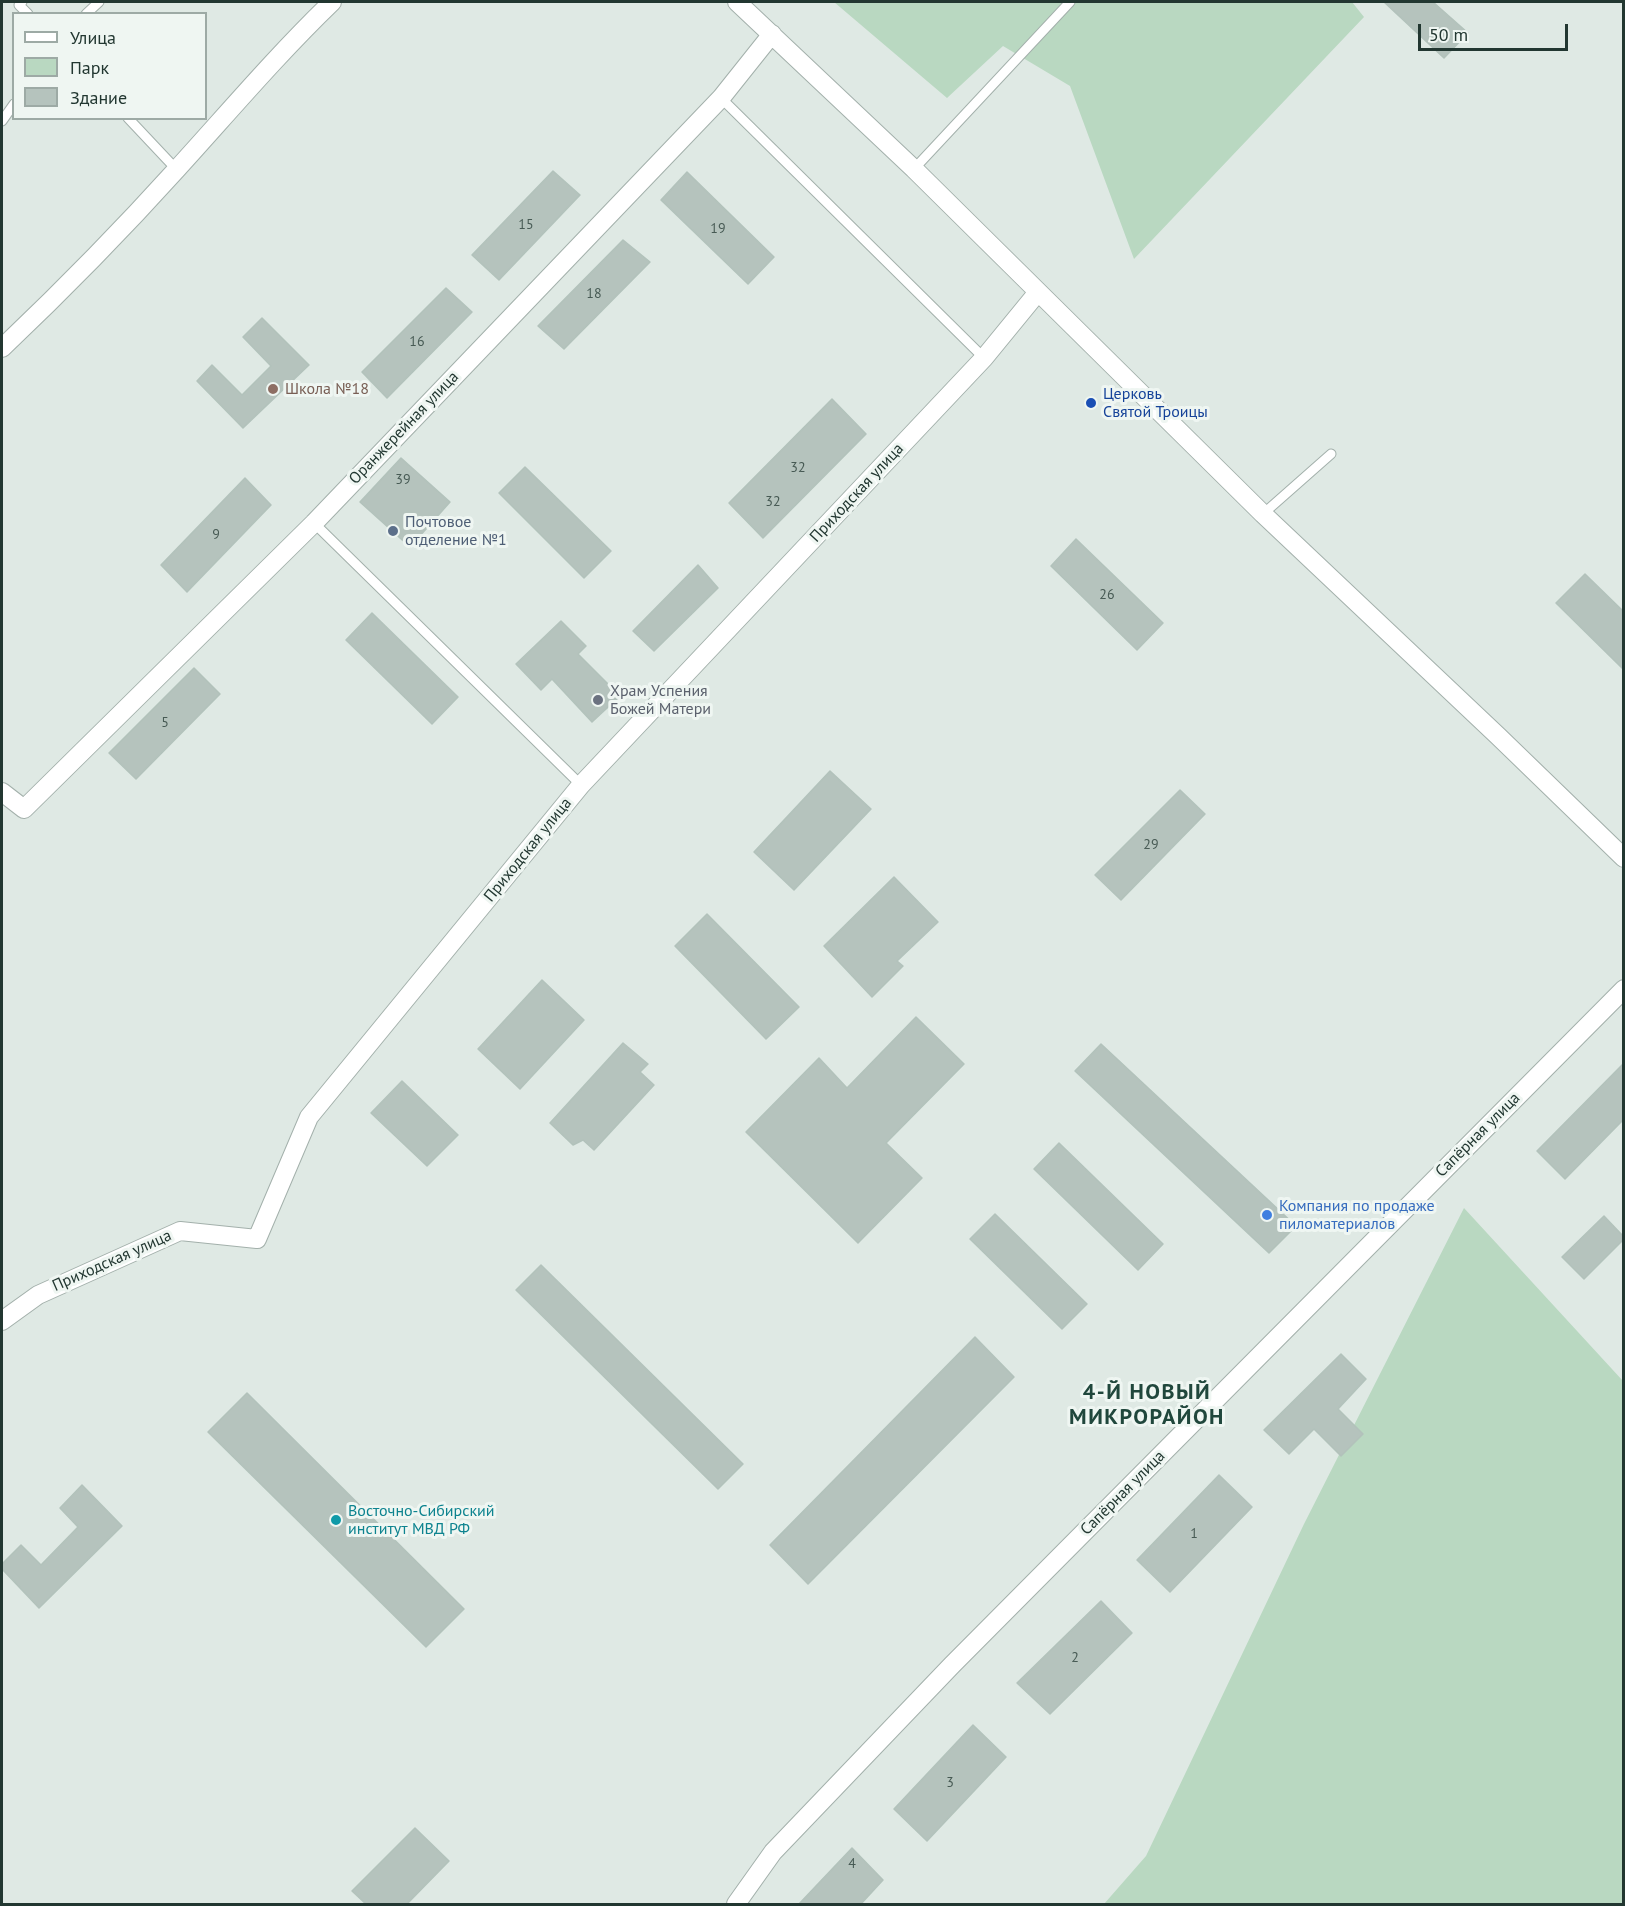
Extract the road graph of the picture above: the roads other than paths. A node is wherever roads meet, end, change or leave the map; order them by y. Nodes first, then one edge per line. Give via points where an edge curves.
1 (332, 2) edge
2 (737, 2) edge
3 (1070, 2) edge
4 (772, 34) junction
5 (721, 98) junction
6 (12, 107) edge
7 (130, 120) edge
8 (2, 121) edge
9 (176, 170) junction
10 (914, 170) junction
11 (1038, 292) junction
12 (2, 348) edge
13 (984, 358) junction
14 (1331, 454) dead end
15 (1263, 514) junction
16 (314, 523) junction
17 (581, 785) junction
18 (2, 792) edge
19 (1623, 858) edge
20 (1623, 989) edge
21 (2, 1322) edge
22 (736, 1905) edge

1 - 9 street via 290,42
2 - 4 street
3 - 10 lane
4 - 5 street, Оранжерейная улица
4 - 10 street
5 - 13 lane
5 - 16 street, Оранжерейная улица
6 - 8 lane
7 - 9 lane
9 - 12 street
10 - 11 street
11 - 13 street, Приходская улица
11 - 15 street
13 - 17 street, Приходская улица
14 - 15 lane
15 - 19 street
16 - 17 lane
16 - 18 street, Оранжерейная улица via 24,810
17 - 21 street, Приходская улица via 309,1117 257,1239 180,1231 39,1295
20 - 22 street, Сапёрная улица via 952,1665 772,1852

